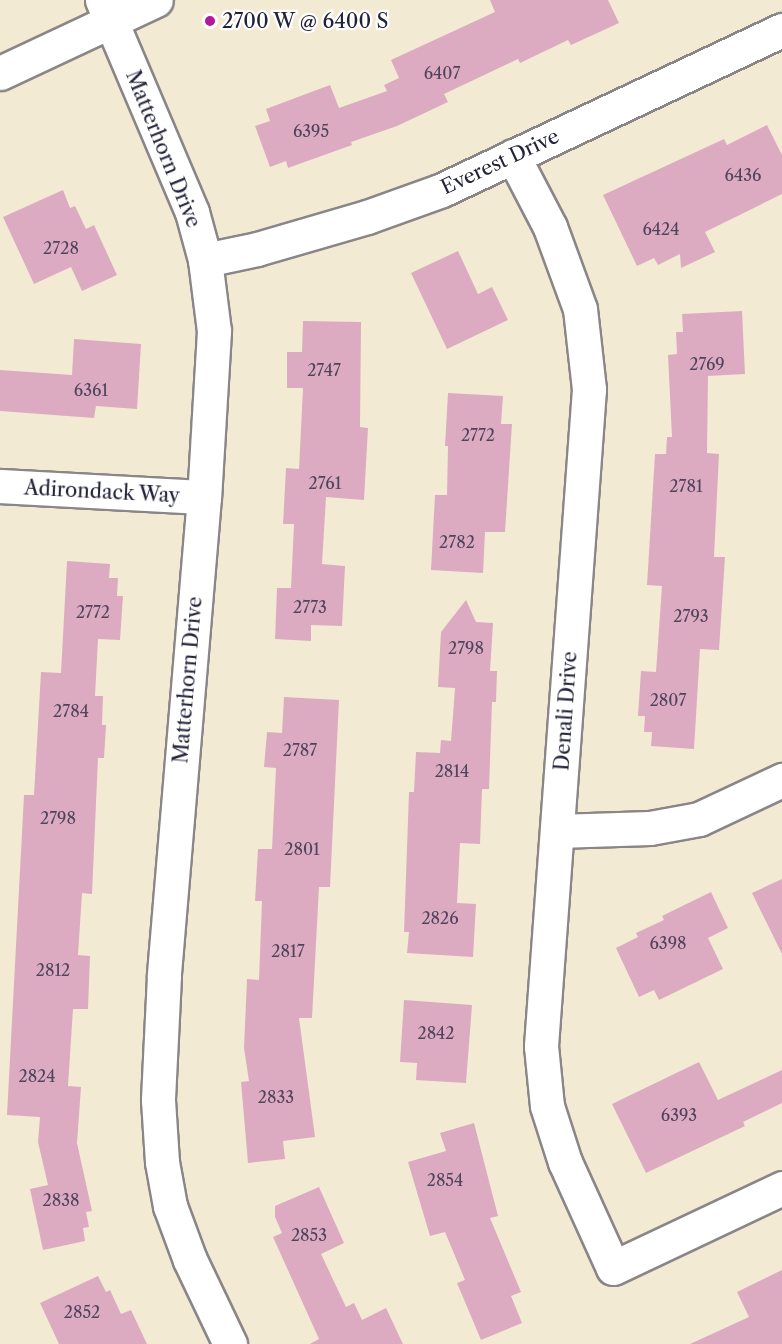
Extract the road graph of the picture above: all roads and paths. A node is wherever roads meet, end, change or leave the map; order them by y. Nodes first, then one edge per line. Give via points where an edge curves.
1 (156, 0) edge
2 (107, 10) edge
3 (782, 30) edge
4 (0, 73) edge
5 (513, 156) junction
6 (205, 260) junction
7 (0, 486) edge
8 (204, 497) junction
9 (782, 780) edge
10 (557, 831) junction
11 (782, 1188) edge
12 (230, 1344) edge

1 - 2 street
2 - 4 street
2 - 6 street, Matterhorn Drive via 192,212
3 - 5 street, Everest Drive
5 - 6 street, Everest Drive via 442,190 367,217
5 - 10 street, Denali Drive via 550,227 580,309 589,388
6 - 8 street, Matterhorn Drive via 214,331
7 - 8 street, Adirondack Way
8 - 12 street, Matterhorn Drive via 164,976 158,1100 170,1206 190,1260
9 - 10 street via 699,819 650,828
10 - 11 street, Denali Drive via 541,1046 547,1106 565,1162 613,1268

